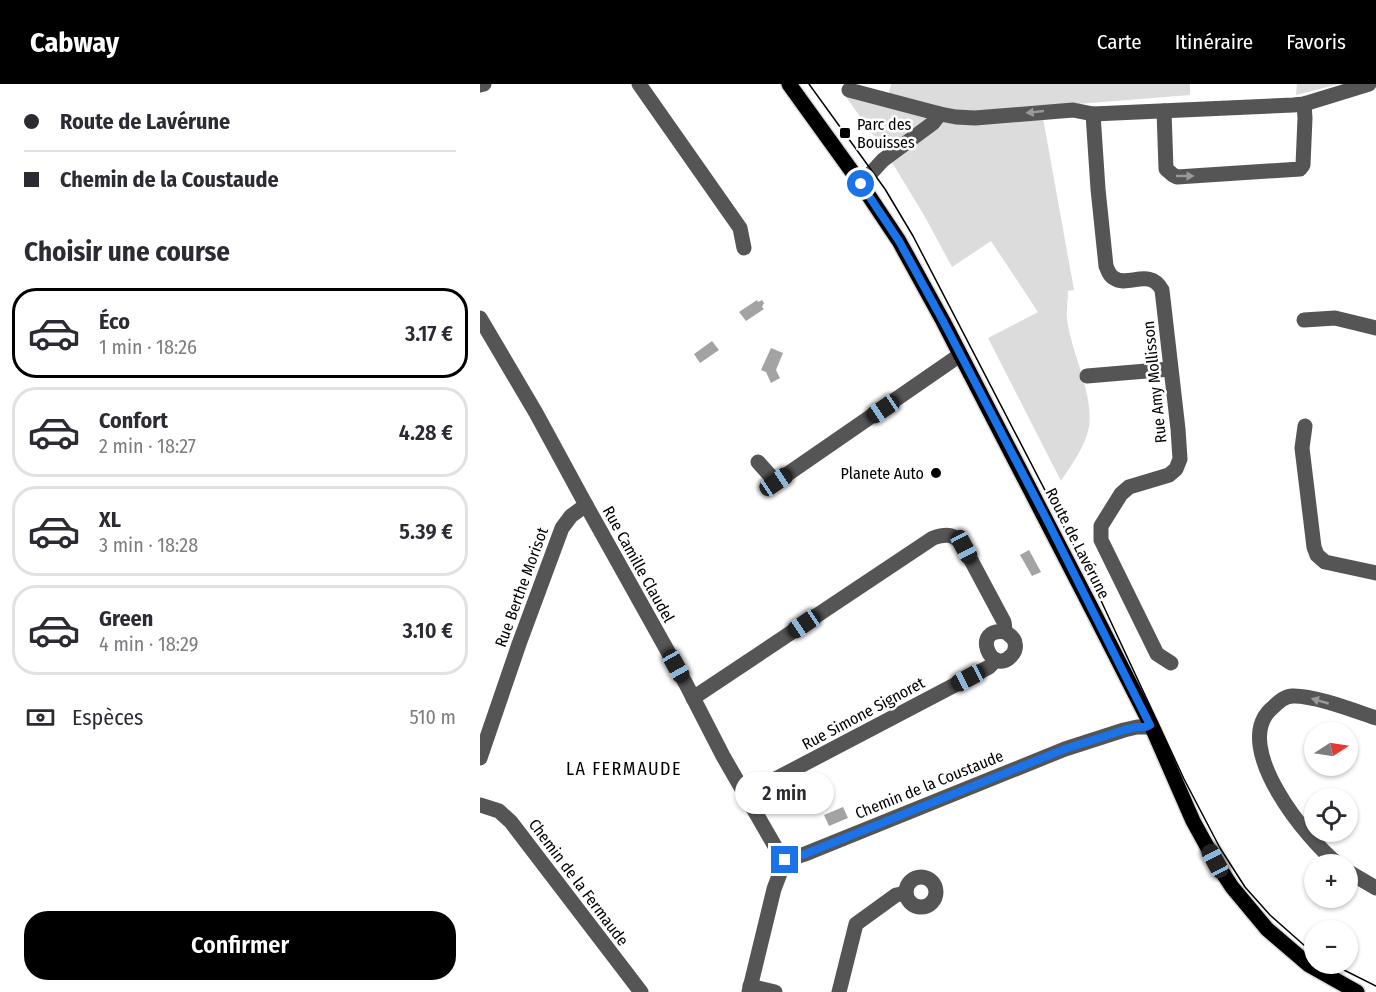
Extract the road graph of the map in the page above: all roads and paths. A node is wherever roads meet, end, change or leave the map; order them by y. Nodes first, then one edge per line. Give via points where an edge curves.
1 (639, 84) edge
2 (789, 84) edge
3 (1369, 84) edge
4 (849, 90) dead end
5 (1304, 104) junction
6 (1164, 111) junction
7 (940, 114) junction
8 (1093, 114) junction
9 (861, 184) junction
10 (744, 248) dead end
11 (480, 318) edge
12 (1304, 320) dead end
13 (1376, 328) edge
14 (960, 355) junction
15 (1170, 369) junction
16 (1088, 376) dead end
17 (1305, 426) dead end
18 (758, 462) dead end
19 (586, 505) junction
20 (1376, 573) edge
21 (1171, 663) dead end
22 (693, 698) junction
23 (1376, 718) edge
24 (1150, 725) junction
25 (480, 758) edge
26 (745, 795) junction
27 (480, 805) edge
28 (1326, 854) edge
29 (785, 860) junction
30 (1358, 877) edge
31 (1376, 888) edge
32 (906, 893) dead end
33 (750, 989) edge
34 (640, 992) edge
35 (775, 992) edge
36 (839, 992) edge
37 (1358, 992) edge

1 - 10 street via 740,228
2 - 9 main road, Route de Lavérune
3 - 5 street
4 - 7 street
5 - 6 street
6 -> 5 street via 1166,169 1177,177 1199,176 1300,169
6 - 8 street
8 -> 7 street via 1073,110 986,117
7 - 9 street via 883,160
8 - 15 street, Rue Amy Mollisson via 1106,266 1117,280 1147,279 1159,285 1164,298
9 - 14 main road, Route de Lavérune via 899,241
11 - 19 street, Rue Camille Claudel
12 - 13 street via 1335,318
14 - 18 street via 776,482
14 - 24 main road, Route de Lavérune
15 - 16 street
15 - 21 street, Rue Amy Mollisson via 1180,459 1176,469 1169,475 1129,487 1121,494 1100,533 1103,547 1157,654
17 - 20 street via 1302,448 1317,555 1325,562
19 - 22 street, Rue Camille Claudel
19 - 25 street, Rue Berthe Morisot via 562,528
22 - 26 street, Rue Camille Claudel
22 - 26 street, Rue Simone Signoret via 933,538 949,535 964,547 1004,622 1006,632 993,633 986,644 996,660
23 -> 28 street via 1290,696 1266,714 1260,730 1259,748 1272,781 1296,820
24 - 29 street, Chemin de la Coustaude via 1065,749
24 - 37 main road, Route de Lavérune via 1193,821 1233,887 1275,937 1310,965
26 - 29 street, Rue Camille Claudel
27 - 34 street, Chemin de la Fermaude via 499,811 511,822
29 - 33 street via 774,889
30 - 31 street
32 - 36 street via 896,895 856,924
33 - 35 street

